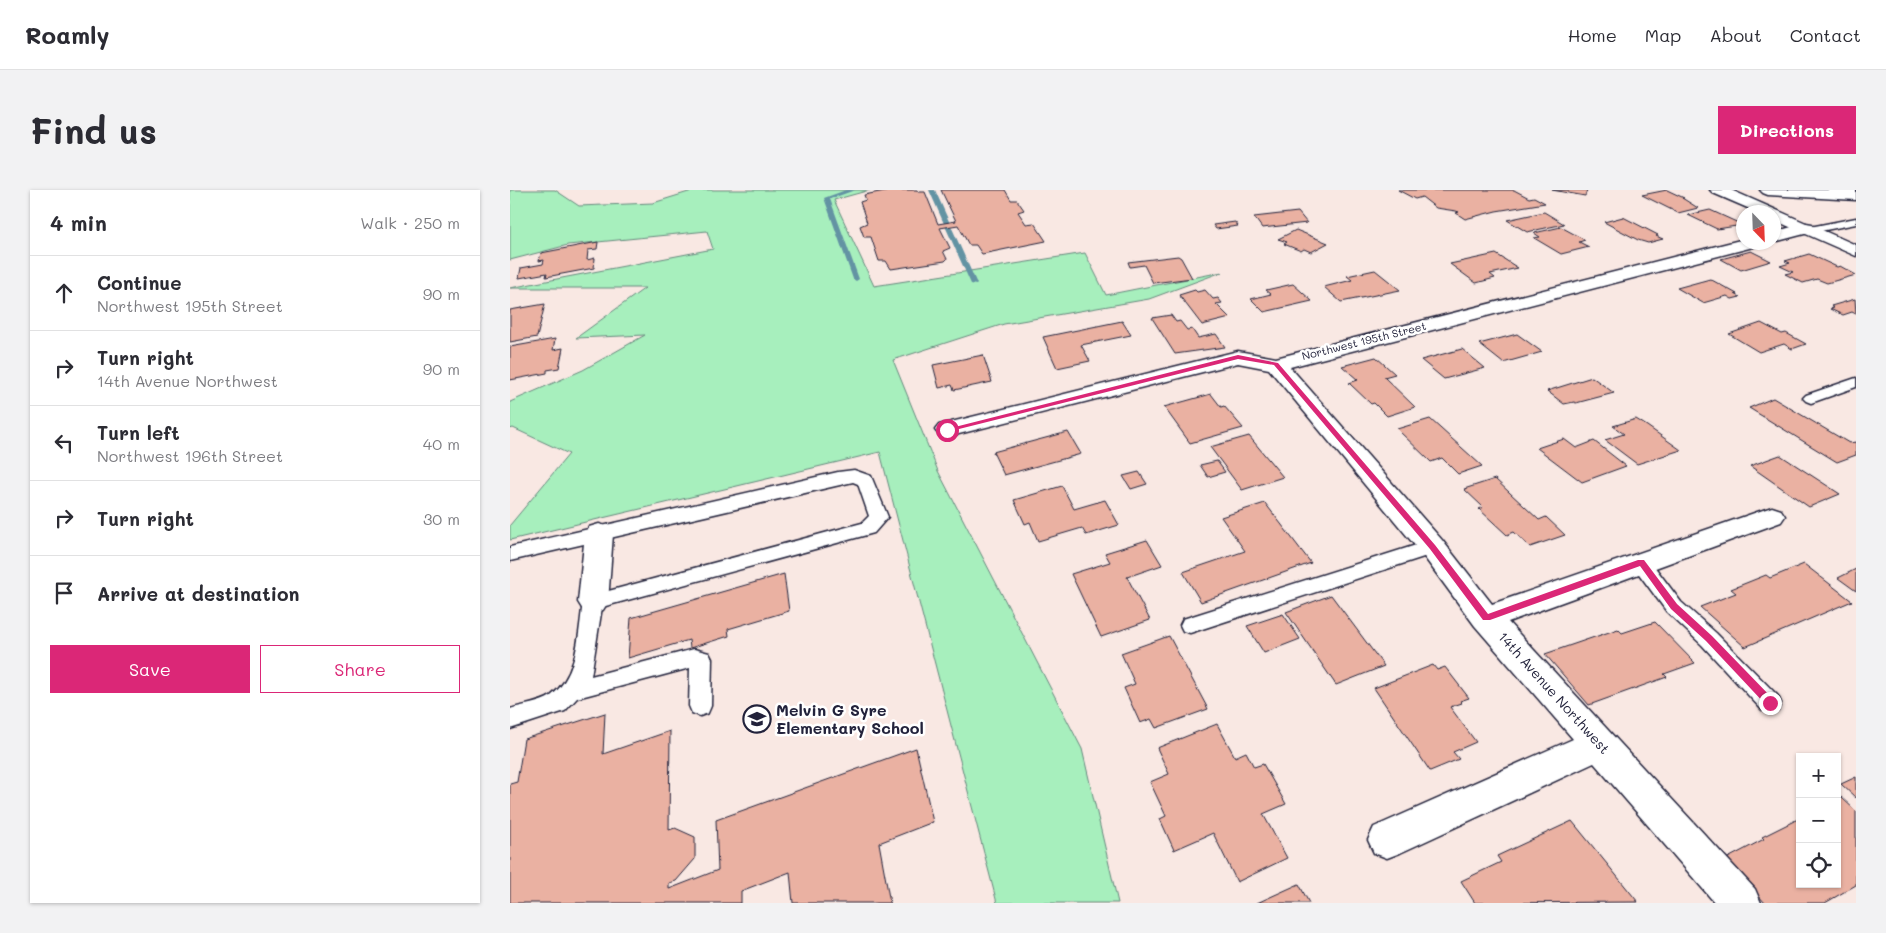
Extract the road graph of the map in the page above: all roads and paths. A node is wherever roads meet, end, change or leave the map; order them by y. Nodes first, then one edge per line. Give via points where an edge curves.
1 (1718, 190) edge
2 (1775, 191) edge
3 (1837, 192) edge
4 (1856, 195) edge
5 (1753, 205) edge
6 (1781, 217) edge
7 (1856, 221) edge
8 (1805, 228) junction
9 (1781, 235) edge
10 (1736, 246) edge
11 (1856, 251) edge
12 (1276, 364) junction
13 (1856, 382) edge
14 (1811, 398) dead end
15 (947, 430) dead end
16 (1772, 516) dead end
17 (599, 534) junction
18 (1432, 547) junction
19 (510, 554) edge
20 (1641, 562) junction
21 (593, 602) junction
22 (1486, 618) junction
23 (1190, 625) dead end
24 (570, 691) junction
25 (1770, 703) dead end
26 (700, 706) dead end
27 (510, 719) edge
28 (1599, 744) junction
29 (1387, 840) dead end
30 (1741, 903) edge

1 - 5 street
2 - 3 street
2 - 8 street via 1780,212
3 - 4 street
6 - 8 street
7 - 8 lane
8 - 9 street
8 - 11 street
10 - 12 street, Northwest 195th Street
12 - 15 street, Northwest 195th Street via 1238,357
12 - 18 street, 14th Avenue Northwest
13 - 14 lane
16 - 20 street
17 - 19 lane
17 - 21 street
17 - 21 lane via 854,476 865,480 879,516 868,528
18 - 22 street, 14th Avenue Northwest
18 - 23 lane
20 - 22 street
20 - 25 lane via 1674,607
21 - 24 lane via 582,673
22 - 28 street, 14th Avenue Northwest
24 - 26 lane via 694,658 701,659
24 - 27 lane via 557,704
28 - 29 street
28 - 30 street, 14th Avenue Northwest

